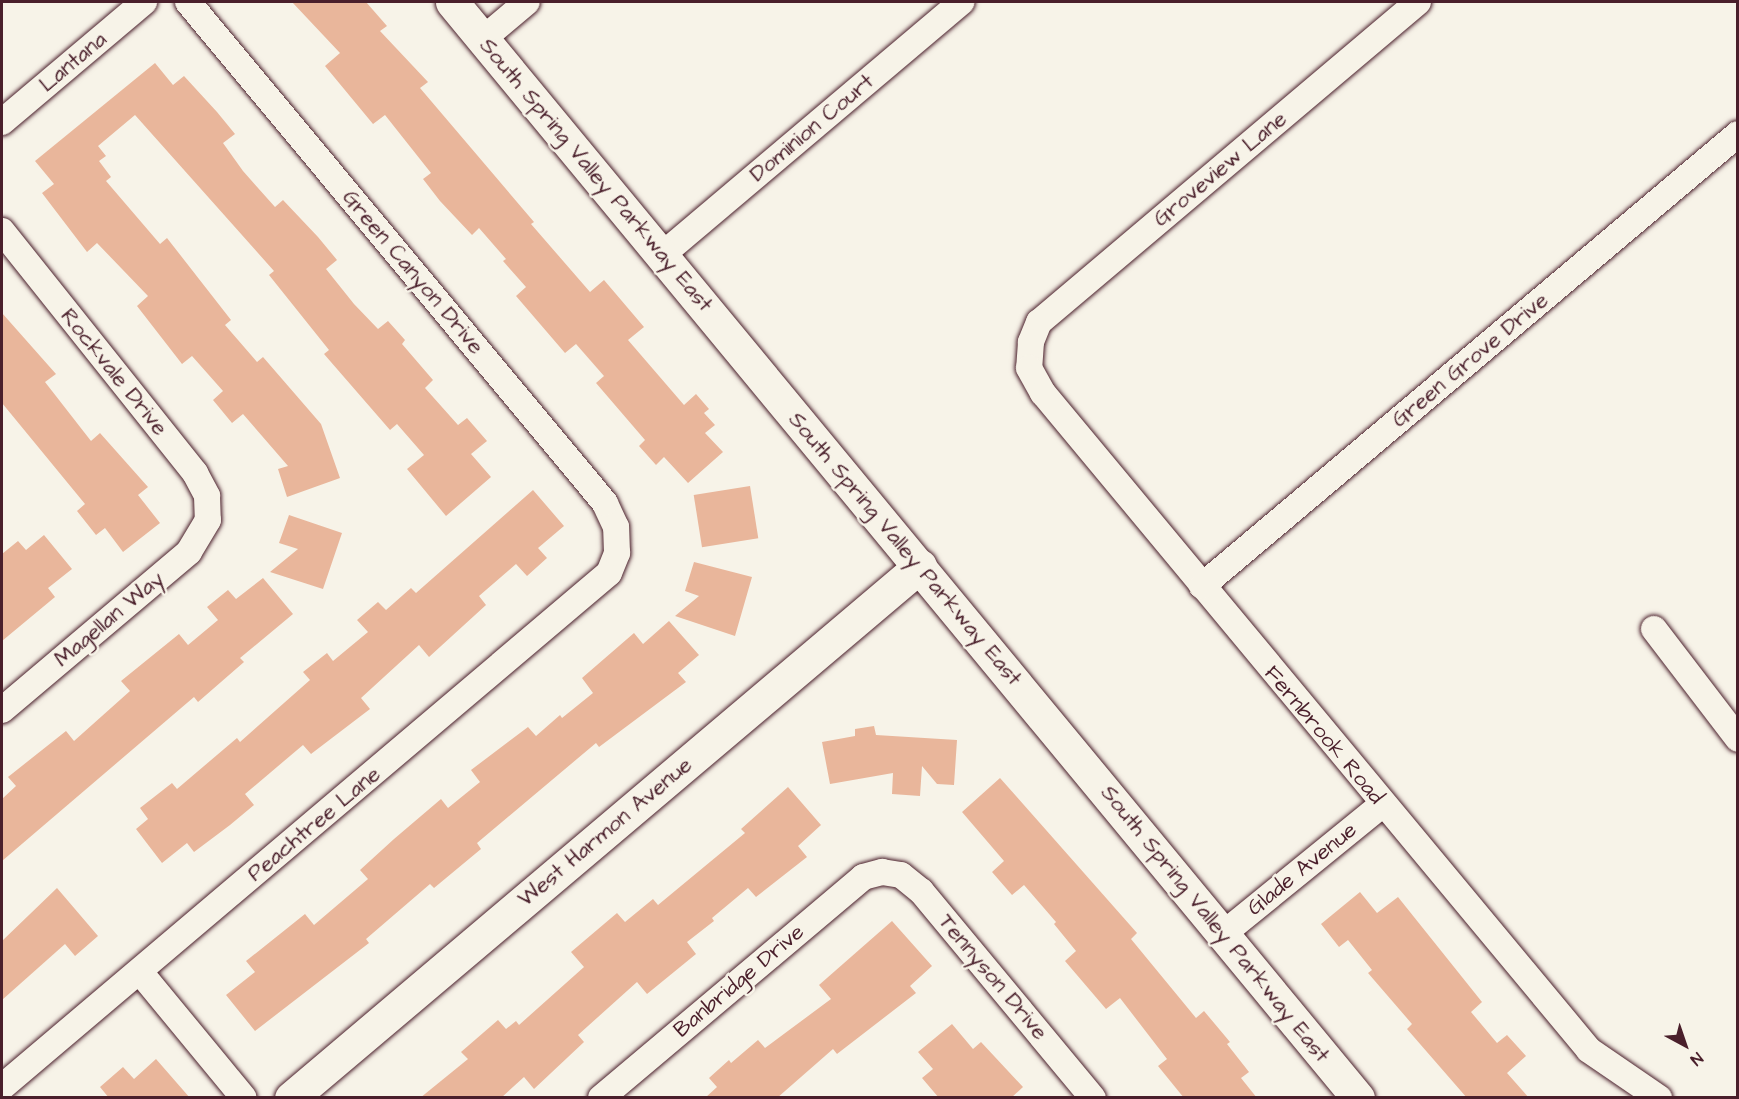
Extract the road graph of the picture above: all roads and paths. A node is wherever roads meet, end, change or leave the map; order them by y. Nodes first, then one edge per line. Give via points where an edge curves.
1 (144, 2) edge
2 (188, 2) edge
3 (452, 2) edge
4 (527, 2) edge
5 (961, 2) edge
6 (1418, 2) edge
7 (483, 39) junction
8 (2, 122) edge
9 (1737, 134) edge
10 (2, 231) edge
11 (662, 255) junction
12 (1031, 342) joint
13 (207, 520) joint
14 (617, 553) joint
15 (920, 566) junction
16 (1202, 586) junction
17 (1654, 629) dead end
18 (2, 710) edge
19 (1737, 739) edge
20 (1382, 805) junction
21 (882, 872) joint
22 (1223, 934) junction
23 (140, 972) junction
24 (2, 1087) edge
25 (244, 1098) edge
26 (291, 1098) edge
27 (601, 1098) edge
28 (1093, 1098) edge
29 (1358, 1098) edge
30 (1659, 1098) edge

1 - 8 street, Lantana
2 - 14 street, Green Canyon Drive via 605,503 616,527
3 - 7 street, South Spring Valley Parkway East
4 - 7 street
5 - 11 street, Dominion Court
6 - 12 street, Groveview Lane via 1039,322
7 - 11 street, South Spring Valley Parkway East
9 - 16 street, Green Grove Drive
10 - 13 street, Rockvale Drive via 195,473 207,496
11 - 15 street, South Spring Valley Parkway East
12 - 16 street, Fernbrook Road via 1029,368 1043,393
13 - 18 street, Magellan Way via 189,552
14 - 23 street, Peachtree Lane via 609,573
15 - 22 street, South Spring Valley Parkway East
15 - 26 street, West Harmon Avenue
16 - 20 street, Fernbrook Road
17 - 19 street
20 - 22 street, Glade Avenue
20 - 30 street, Fernbrook Road via 1589,1050
21 - 27 street, Banbridge Drive via 863,877
21 - 28 street, Tennyson Drive via 901,875 921,891
22 - 29 street, South Spring Valley Parkway East
23 - 24 street, Peachtree Lane
23 - 25 street

